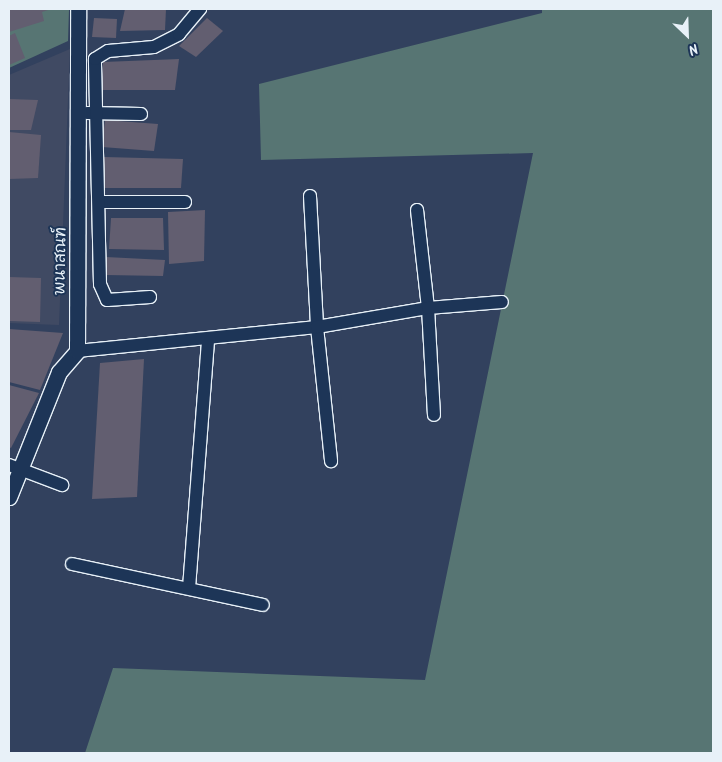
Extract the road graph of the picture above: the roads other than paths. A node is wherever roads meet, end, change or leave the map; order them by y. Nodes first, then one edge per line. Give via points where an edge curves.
1 (78, 9) edge
2 (200, 9) edge
3 (80, 112) junction
4 (96, 114) junction
5 (141, 114) dead end
6 (310, 196) dead end
7 (100, 202) junction
8 (184, 202) dead end
9 (417, 210) dead end
10 (150, 297) dead end
11 (502, 302) dead end
12 (428, 308) junction
13 (317, 327) junction
14 (208, 339) junction
15 (77, 351) junction
16 (434, 415) dead end
17 (331, 461) dead end
18 (15, 467) edge
19 (62, 484) dead end
20 (9, 497) edge
21 (72, 564) dead end
22 (189, 588) junction
23 (263, 605) dead end

1 - 3 street, พนาสณฑ์
2 - 4 street via 179,34 154,47 108,51 95,59
3 - 4 street
3 - 15 street, พนาสณฑ์
4 - 5 street
4 - 7 street
6 - 13 street
7 - 8 street
7 - 10 street via 100,284 107,300
9 - 12 street
11 - 12 street
12 - 13 street
12 - 16 street
13 - 14 street
13 - 17 street
14 - 15 street
14 - 22 street
15 - 18 street via 59,372
18 - 19 street
18 - 20 street
21 - 22 street
22 - 23 street

